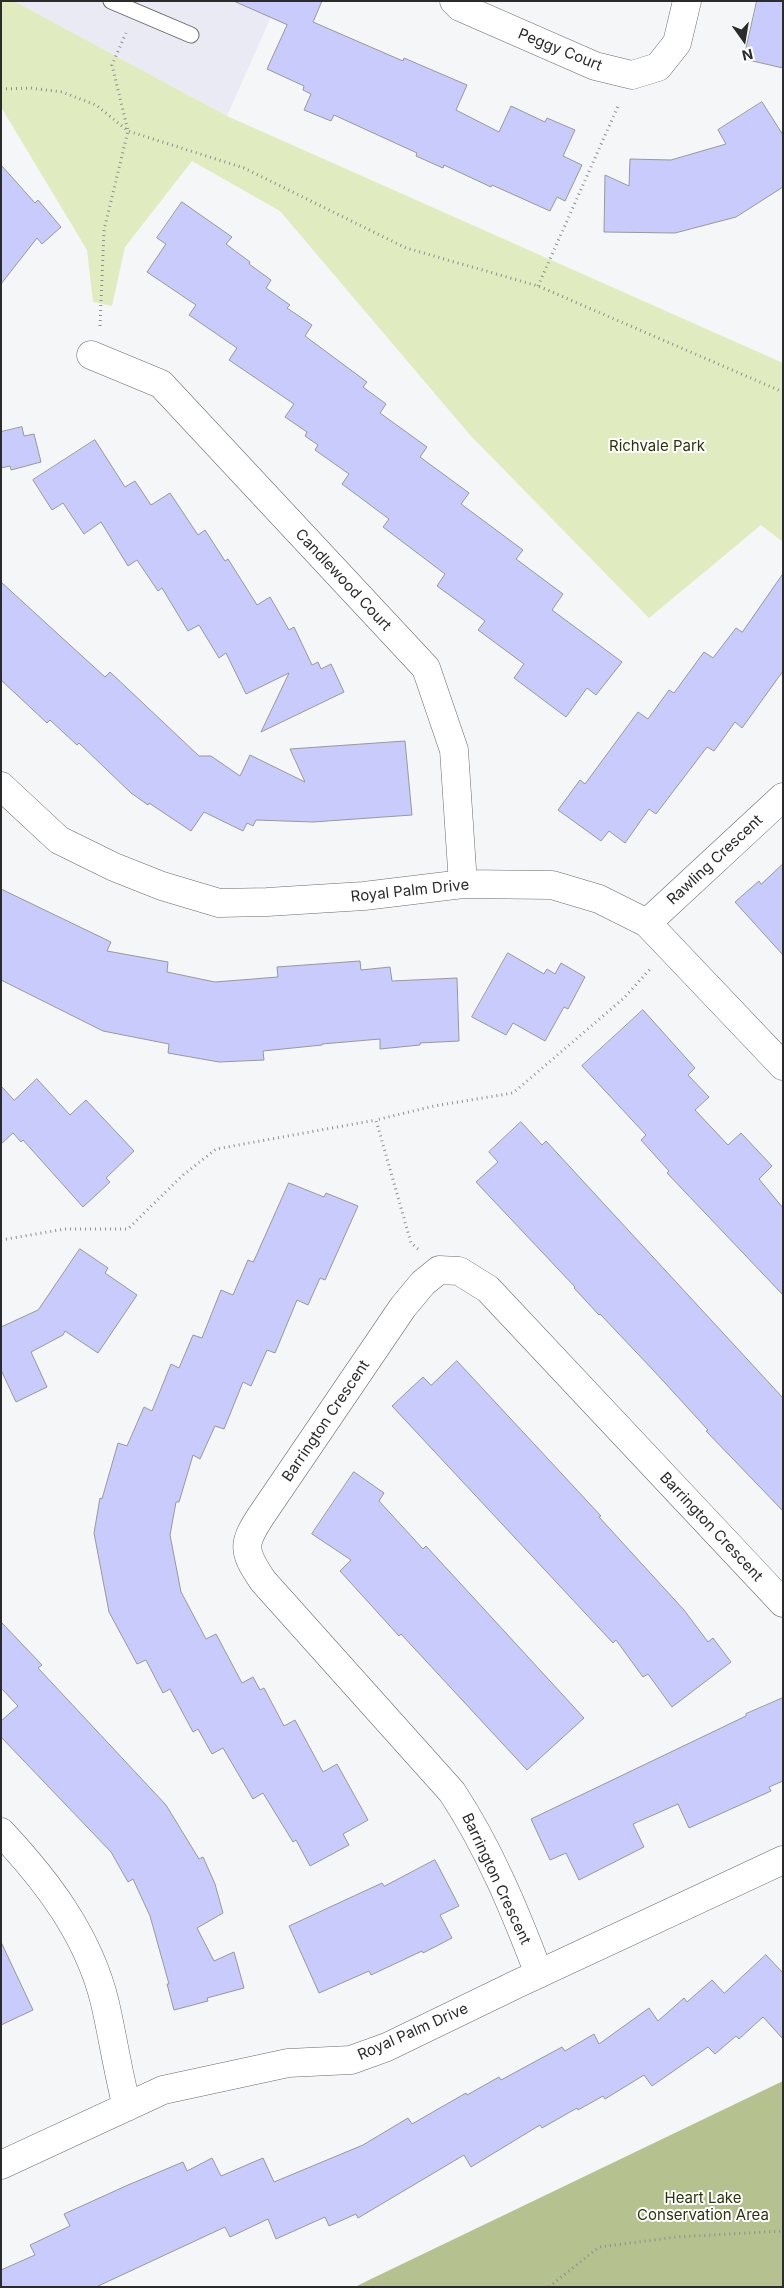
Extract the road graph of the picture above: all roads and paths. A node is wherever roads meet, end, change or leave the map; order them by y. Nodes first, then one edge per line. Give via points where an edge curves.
1 (111, 1) edge
2 (454, 1) edge
3 (687, 1) edge
4 (136, 12) junction
5 (191, 35) dead end
6 (632, 75) junction
7 (1, 89) edge
8 (128, 131) junction
9 (538, 286) junction
10 (91, 355) joint
11 (783, 392) edge
12 (1, 786) edge
13 (783, 796) edge
14 (464, 884) junction
15 (647, 923) junction
16 (656, 962) dead end
17 (783, 1066) edge
18 (376, 1120) junction
19 (1, 1240) edge
20 (439, 1270) junction
21 (783, 1603) edge
22 (1, 1832) edge
23 (783, 1860) edge
24 (539, 1974) junction
25 (127, 2108) junction
26 (1, 2165) edge
27 (783, 2231) edge
28 (550, 2287) edge

1 - 4 lane
2 - 6 street, Peggy Court via 460,8 594,66
3 - 6 street via 677,43 658,67
4 - 5 lane
4 - 8 path via 112,65
6 - 9 path
7 - 8 path via 32,88 62,92 96,104
8 - 9 path via 244,168 406,248
8 - 10 path via 104,230 101,323
9 - 11 path
10 - 14 street, Candlewood Court via 161,384 426,668 454,750
12 - 14 street, Royal Palm Drive via 59,840 162,886 219,903 364,896
13 - 15 street, Rawling Crescent
14 - 15 street, Royal Palm Drive via 552,885 598,899
15 - 17 street, Royal Palm Drive
16 - 18 path via 624,998 513,1093 434,1106
18 - 19 path via 216,1149 182,1176 128,1229 64,1228
18 - 20 path via 411,1243
20 - 21 street, Barrington Crescent via 459,1271 488,1289
20 - 24 street, Barrington Crescent via 403,1307 262,1513 248,1536 248,1560 263,1581 452,1792 479,1836
22 - 25 street via 64,1908 91,1959 105,2002
23 - 24 street, Royal Palm Drive
24 - 25 street, Royal Palm Drive via 388,2047 351,2060 288,2063 163,2090
25 - 26 street, Royal Palm Drive
27 - 28 path via 677,2237 599,2247

